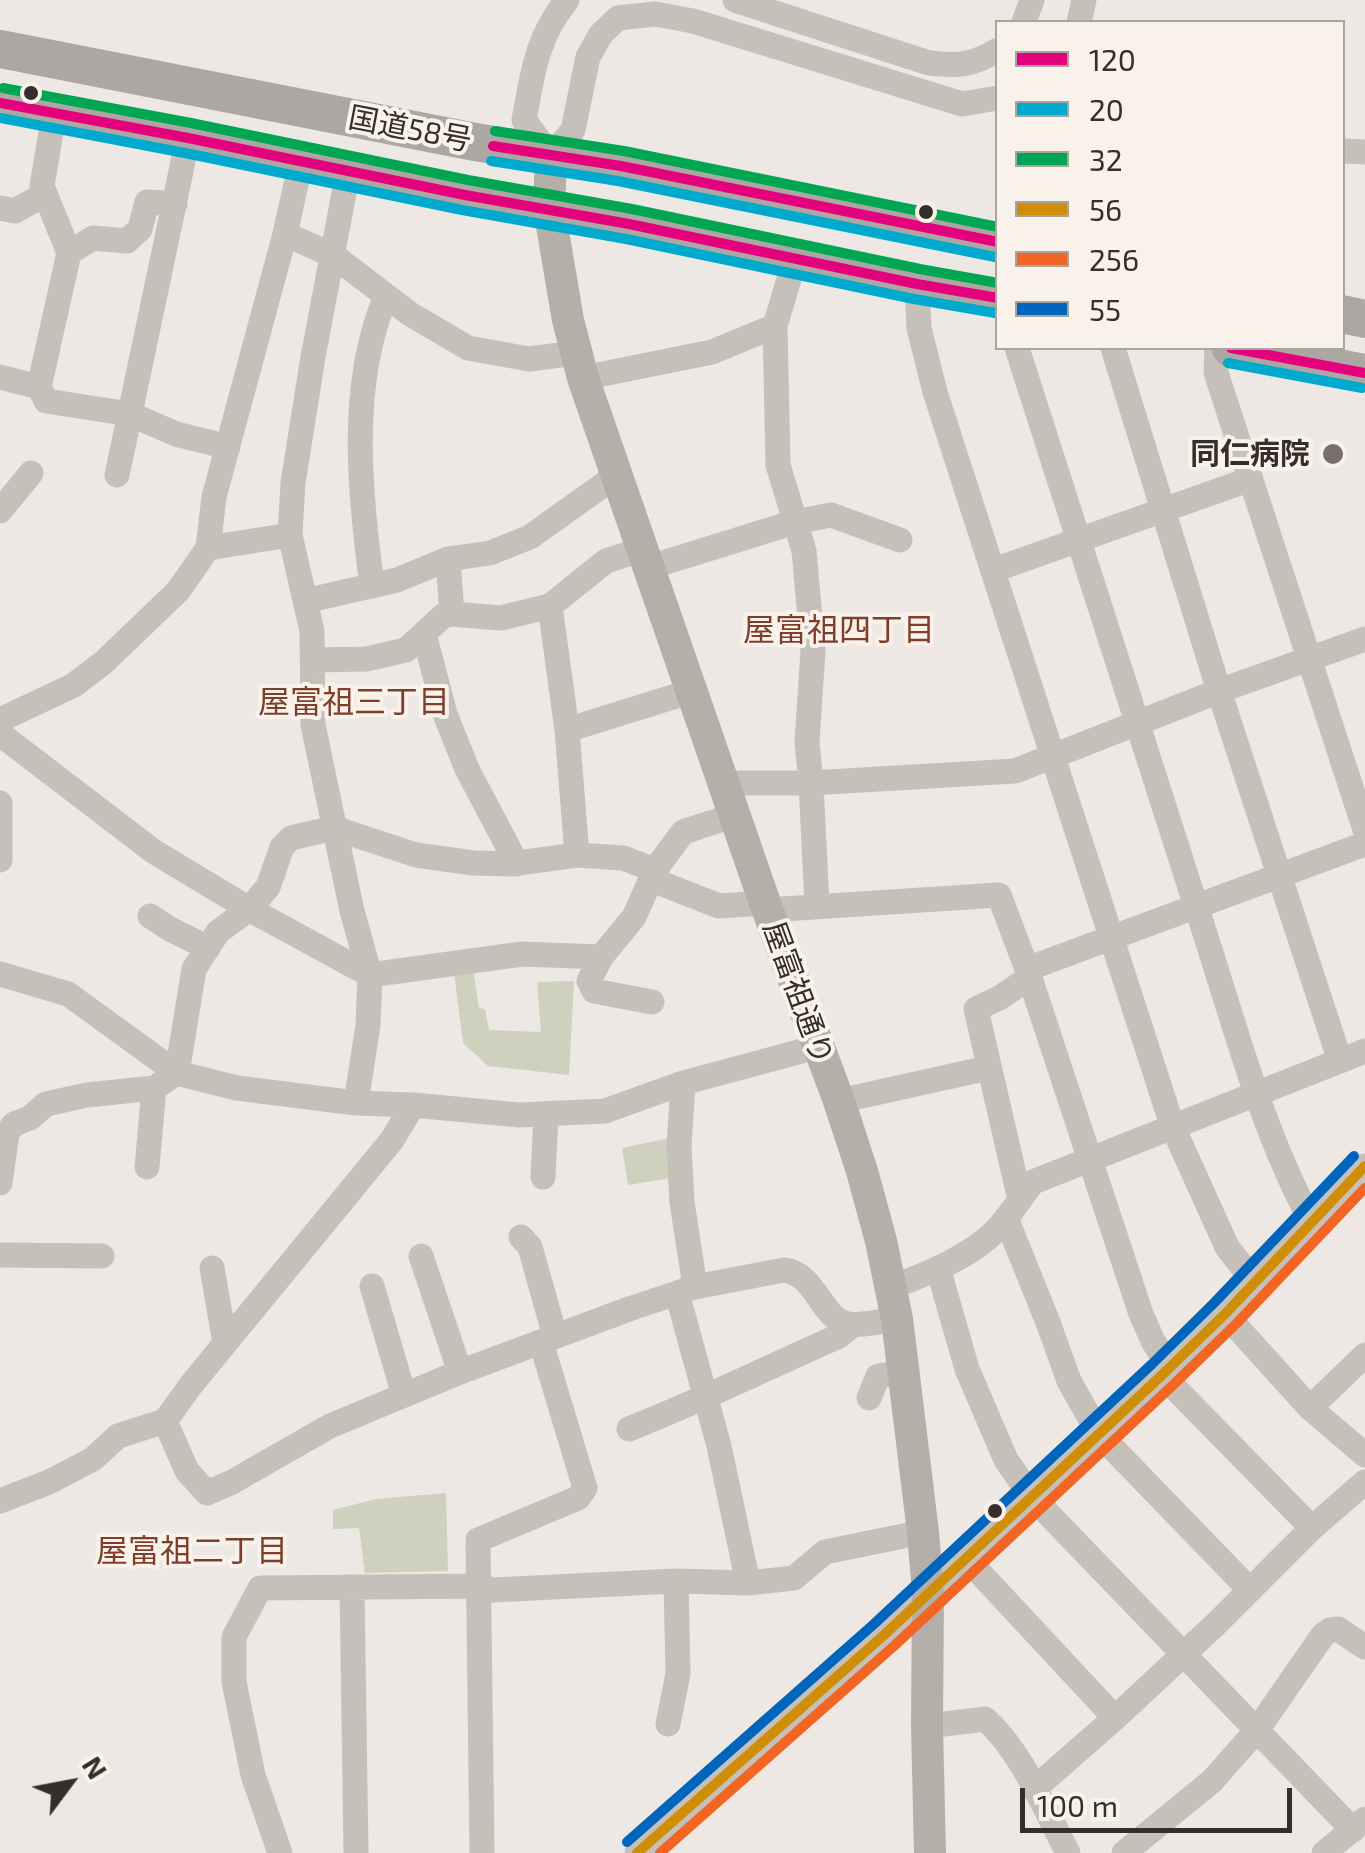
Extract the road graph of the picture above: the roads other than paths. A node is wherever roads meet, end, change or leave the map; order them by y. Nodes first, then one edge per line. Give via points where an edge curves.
1 (566, 0) edge
2 (735, 0) edge
3 (0, 49) edge
4 (995, 52) edge
5 (995, 98) edge
6 (0, 104) edge
7 (54, 114) junction
8 (188, 138) junction
9 (551, 156) junction
10 (301, 162) junction
11 (348, 172) junction
12 (45, 194) junction
13 (175, 204) junction
14 (0, 208) edge
15 (549, 208) junction
16 (284, 234) junction
17 (995, 241) edge
18 (69, 253) junction
19 (334, 256) junction
20 (795, 259) junction
21 (918, 284) junction
22 (386, 296) junction
23 (995, 297) edge
24 (775, 326) junction
25 (1018, 350) edge
26 (1115, 350) edge
27 (1218, 350) edge
28 (1242, 350) edge
29 (580, 366) junction
30 (1365, 373) edge
31 (0, 377) edge
32 (38, 387) junction
33 (130, 414) junction
34 (228, 447) junction
35 (31, 473) dead end
36 (117, 475) dead end
37 (618, 476) junction
38 (1250, 478) junction
39 (1162, 510) junction
40 (0, 511) edge
41 (795, 522) junction
42 (290, 535) junction
43 (900, 540) dead end
44 (1078, 542) junction
45 (208, 548) junction
46 (646, 558) junction
47 (448, 559) junction
48 (994, 570) junction
49 (372, 586) junction
50 (305, 601) junction
51 (550, 606) junction
52 (452, 614) junction
53 (424, 634) junction
54 (1365, 639) edge
55 (313, 660) junction
56 (1309, 660) junction
57 (692, 691) junction
58 (1219, 691) junction
59 (0, 720) edge
60 (1135, 723) junction
61 (567, 730) junction
62 (0, 734) edge
63 (1052, 756) junction
64 (724, 783) junction
65 (811, 783) junction
66 (0, 802) edge
67 (735, 815) junction
68 (334, 828) junction
69 (1365, 830) edge
70 (1365, 844) edge
71 (577, 856) junction
72 (0, 860) edge
73 (517, 864) junction
74 (652, 874) junction
75 (1279, 876) junction
76 (818, 905) junction
77 (766, 906) junction
78 (1196, 906) junction
79 (249, 908) junction
80 (150, 916) dead end
81 (1112, 936) junction
82 (208, 948) junction
83 (602, 958) junction
84 (1028, 973) junction
85 (0, 974) edge
86 (370, 976) junction
87 (652, 1002) dead end
88 (818, 1047) junction
89 (1365, 1050) edge
90 (1340, 1060) junction
91 (988, 1068) junction
92 (178, 1074) junction
93 (683, 1083) junction
94 (154, 1088) junction
95 (1256, 1093) junction
96 (839, 1101) junction
97 (356, 1103) junction
98 (413, 1104) junction
99 (546, 1114) junction
100 (7, 1122) edge
101 (1172, 1125) junction
102 (1091, 1159) junction
103 (1365, 1166) edge
104 (147, 1167) dead end
105 (542, 1177) dead end
106 (0, 1183) edge
107 (1013, 1209) junction
108 (1312, 1223) junction
109 (521, 1237) dead end
110 (0, 1255) edge
111 (102, 1256) dead end
112 (421, 1256) dead end
113 (212, 1268) dead end
114 (938, 1268) junction
115 (1255, 1282) junction
116 (372, 1286) dead end
117 (686, 1290) junction
118 (894, 1303) junction
119 (1225, 1314) junction
120 (854, 1324) junction
121 (548, 1339) junction
122 (226, 1343) junction
123 (1365, 1354) edge
124 (460, 1372) junction
125 (904, 1372) junction
126 (1166, 1372) junction
127 (404, 1394) junction
128 (704, 1396) junction
129 (869, 1398) dead end
130 (1310, 1408) junction
131 (164, 1422) junction
132 (629, 1429) dead end
133 (1099, 1434) junction
134 (1365, 1455) edge
135 (1365, 1482) edge
136 (1032, 1497) junction
137 (0, 1500) edge
138 (1312, 1528) junction
139 (924, 1532) junction
140 (966, 1558) junction
141 (676, 1581) junction
142 (748, 1583) junction
143 (479, 1586) junction
144 (352, 1587) junction
145 (1250, 1590) junction
146 (928, 1593) junction
147 (1365, 1647) edge
148 (1181, 1654) junction
149 (1115, 1718) junction
150 (668, 1724) dead end
151 (926, 1726) junction
152 (1257, 1730) junction
153 (1034, 1789) junction
154 (1359, 1824) edge
155 (650, 1849) edge
156 (280, 1853) edge
157 (356, 1853) edge
158 (482, 1853) edge
159 (930, 1853) edge
160 (1068, 1853) edge
161 (1124, 1853) edge
162 (1324, 1853) edge

1 - 9 street via 540,43 524,120
2 - 4 street via 928,63 956,66
3 - 9 highway, 国道58号
5 - 9 street via 962,104 693,21 654,14 618,18 588,57 572,130
6 - 7 highway, 国道58号
7 - 8 highway, 国道58号
7 - 12 street
8 - 10 highway, 国道58号
8 - 13 street
9 - 15 main road, 屋富祖通り
9 - 17 highway, 国道58号
10 - 11 highway, 国道58号
10 - 16 street
11 - 15 highway, 国道58号
11 - 19 street
12 - 14 street via 15,211
12 - 18 street
13 - 18 street via 147,202 140,229 127,241 93,238
13 - 33 street
15 - 20 highway, 国道58号
15 - 29 main road, 屋富祖通り
16 - 19 street
16 - 34 street
18 - 32 street
19 - 22 street
19 - 42 street via 293,483
20 - 21 highway, 国道58号
20 - 24 street
21 - 23 highway, 国道58号
21 - 48 street via 926,361
22 - 29 street via 468,348
22 - 49 street via 372,328 361,419
24 - 29 street via 712,352
24 - 41 street via 778,465
25 - 44 street
26 - 39 street
27 - 38 street via 1216,372
28 - 30 highway
29 - 37 main road, 屋富祖通り
31 - 32 street
32 - 33 street via 46,401
33 - 34 street
33 - 36 street
34 - 45 street
35 - 40 street
37 - 46 main road, 屋富祖通り
37 - 47 street via 530,537 490,553
38 - 39 street
38 - 56 street
39 - 44 street
39 - 58 street
41 - 43 street via 831,515
41 - 46 street
41 - 65 street via 813,651
42 - 45 street
42 - 50 street
44 - 48 street
44 - 60 street
45 - 59 street via 161,609 104,662
46 - 51 street via 606,561
46 - 57 main road, 屋富祖通り
47 - 49 street
47 - 52 street
48 - 63 street
49 - 50 street
50 - 55 street
51 - 52 street via 500,618
51 - 61 street
52 - 53 street
53 - 55 street via 406,650
53 - 73 street via 467,769
54 - 56 street
55 - 68 street via 314,725
56 - 58 street
56 - 69 street
57 - 61 street
57 - 64 main road, 屋富祖通り
58 - 60 street
58 - 75 street
60 - 63 street
60 - 78 street
61 - 71 street
62 - 79 street via 153,851
63 - 65 street via 1015,771
63 - 81 street
64 - 65 street
64 - 67 main road, 屋富祖通り
65 - 76 street
66 - 72 street
67 - 74 street via 683,832
67 - 77 main road, 屋富祖通り
68 - 73 street via 416,855
68 - 79 street via 282,846 268,887
68 - 86 street
70 - 75 street
71 - 73 street
71 - 74 street via 622,858
74 - 77 street via 720,906
74 - 83 street via 634,917
75 - 78 street
75 - 90 street
76 - 77 street
76 - 84 street via 999,895
77 - 88 main road, 屋富祖通り
78 - 81 street
78 - 95 street
79 - 82 street
79 - 86 street
80 - 82 street
81 - 84 street
81 - 101 street
82 - 92 street via 194,969
83 - 86 street via 522,954
83 - 87 street via 589,981 594,991
84 - 91 street via 976,1009
84 - 102 street
85 - 92 street via 68,994
86 - 97 street
88 - 93 street
88 - 96 main road, 屋富祖通り
89 - 90 street
90 - 95 street
91 - 96 street
91 - 107 street
92 - 94 street
92 - 97 street
93 - 99 street via 605,1111
93 - 117 street
94 - 100 street via 46,1104 30,1118
94 - 104 street
95 - 101 street
95 - 108 street
96 - 118 main road, 屋富祖通り
97 - 98 street
98 - 99 street
98 - 122 street via 392,1140
99 - 105 street
100 - 106 street
101 - 102 street
101 - 115 street via 1227,1247
102 - 107 street via 1033,1182
102 - 126 street via 1140,1314
103 - 108 street
107 - 114 street via 999,1228
107 - 133 street via 1069,1381
108 - 115 street
109 - 121 street via 530,1248
110 - 111 street
112 - 124 street
113 - 122 street
114 - 118 street
114 - 136 street via 967,1369 1006,1460
115 - 119 street
116 - 127 street
117 - 120 street via 795,1271 836,1318
117 - 121 street
117 - 128 street
118 - 120 street
118 - 125 main road, 屋富祖通り
119 - 126 street
119 - 130 street
120 - 128 street
121 - 124 street
121 - 143 street via 585,1488 578,1498 478,1540
122 - 131 street
123 - 130 street
124 - 127 street
125 - 129 street via 878,1376
125 - 139 main road, 屋富祖通り
126 - 133 street
126 - 138 street
127 - 131 street via 207,1492 188,1471
128 - 132 street
128 - 142 street
130 - 134 street
131 - 137 street via 118,1436 93,1460
133 - 136 street
133 - 145 street
135 - 138 street
136 - 140 street
136 - 148 street
138 - 145 street
139 - 142 street via 826,1552 794,1578
139 - 146 main road, 屋富祖通り
140 - 146 street
140 - 149 street
141 - 142 street
141 - 143 street
141 - 150 street via 678,1674
143 - 144 street
143 - 158 street
144 - 156 street via 260,1588 234,1636 234,1682 253,1775
144 - 157 street
145 - 148 street
146 - 151 main road, 屋富祖通り
146 - 155 street
147 - 152 street via 1338,1629 1323,1635
148 - 149 street
148 - 152 street
149 - 153 street
151 - 153 street via 986,1719 1012,1747
151 - 159 main road, 屋富祖通り
152 - 154 street
152 - 161 street via 1212,1781
153 - 160 street
154 - 162 street

